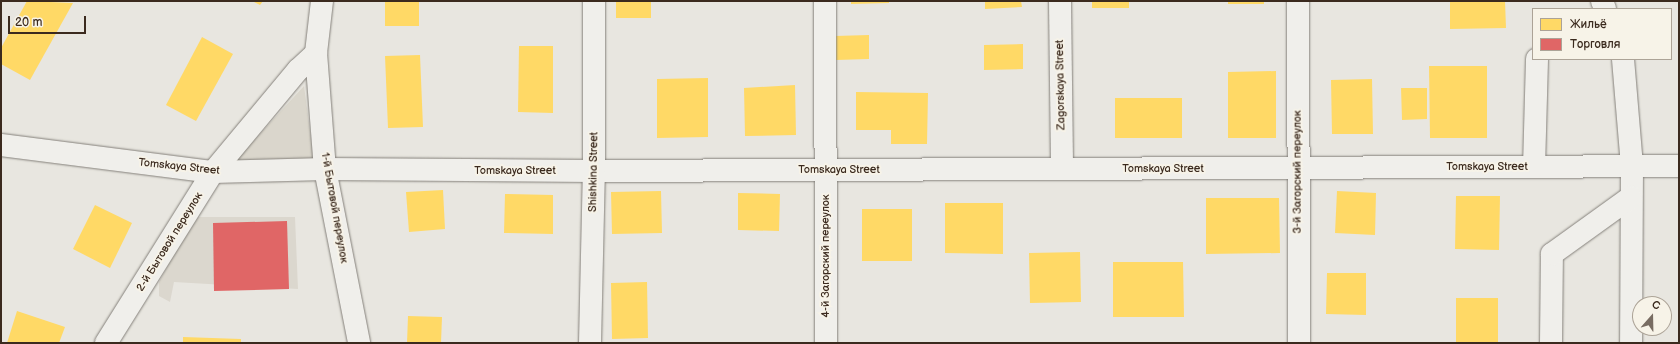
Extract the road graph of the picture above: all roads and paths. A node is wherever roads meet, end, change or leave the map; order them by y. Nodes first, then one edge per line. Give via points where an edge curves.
1 (322, 1) edge
2 (594, 1) edge
3 (825, 1) edge
4 (1060, 1) edge
5 (1298, 1) edge
6 (316, 53) junction
7 (1537, 60) edge
8 (1623, 60) edge
9 (1, 145) edge
10 (1632, 166) junction
11 (1679, 166) edge
12 (1534, 167) junction
13 (1298, 168) junction
14 (325, 169) junction
15 (1062, 169) junction
16 (826, 170) junction
17 (594, 171) junction
18 (213, 172) junction
19 (1632, 197) junction
20 (106, 343) edge
21 (359, 343) edge
22 (590, 343) edge
23 (826, 343) edge
24 (1299, 343) edge
25 (1552, 343) edge
26 (1631, 343) edge

1 - 6 street, 1-й Бытовой переулок
2 - 17 street, Shishkina Street
3 - 16 street, 4-й Загорский переулок
4 - 15 street, Zagorskaya Street
5 - 13 street, 3-й Загорский переулок
6 - 14 street, 1-й Бытовой переулок
6 - 18 street, 2-й Бытовой переулок via 298,70
7 - 12 street
8 - 10 street
9 - 18 street, Tomskaya Street
10 - 11 street, Tomskaya Street
10 - 12 street, Tomskaya Street
10 - 19 street
12 - 13 street, Tomskaya Street
13 - 15 street, Tomskaya Street
13 - 24 street, 3-й Загорский переулок
14 - 17 street, Tomskaya Street
14 - 18 street, Tomskaya Street
14 - 21 street, 1-й Бытовой переулок
15 - 16 street, Tomskaya Street
16 - 17 street, Tomskaya Street
16 - 23 street, 4-й Загорский переулок
17 - 22 street, Shishkina Street
18 - 20 street, 2-й Бытовой переулок
19 - 25 street via 1552,254
19 - 26 street

